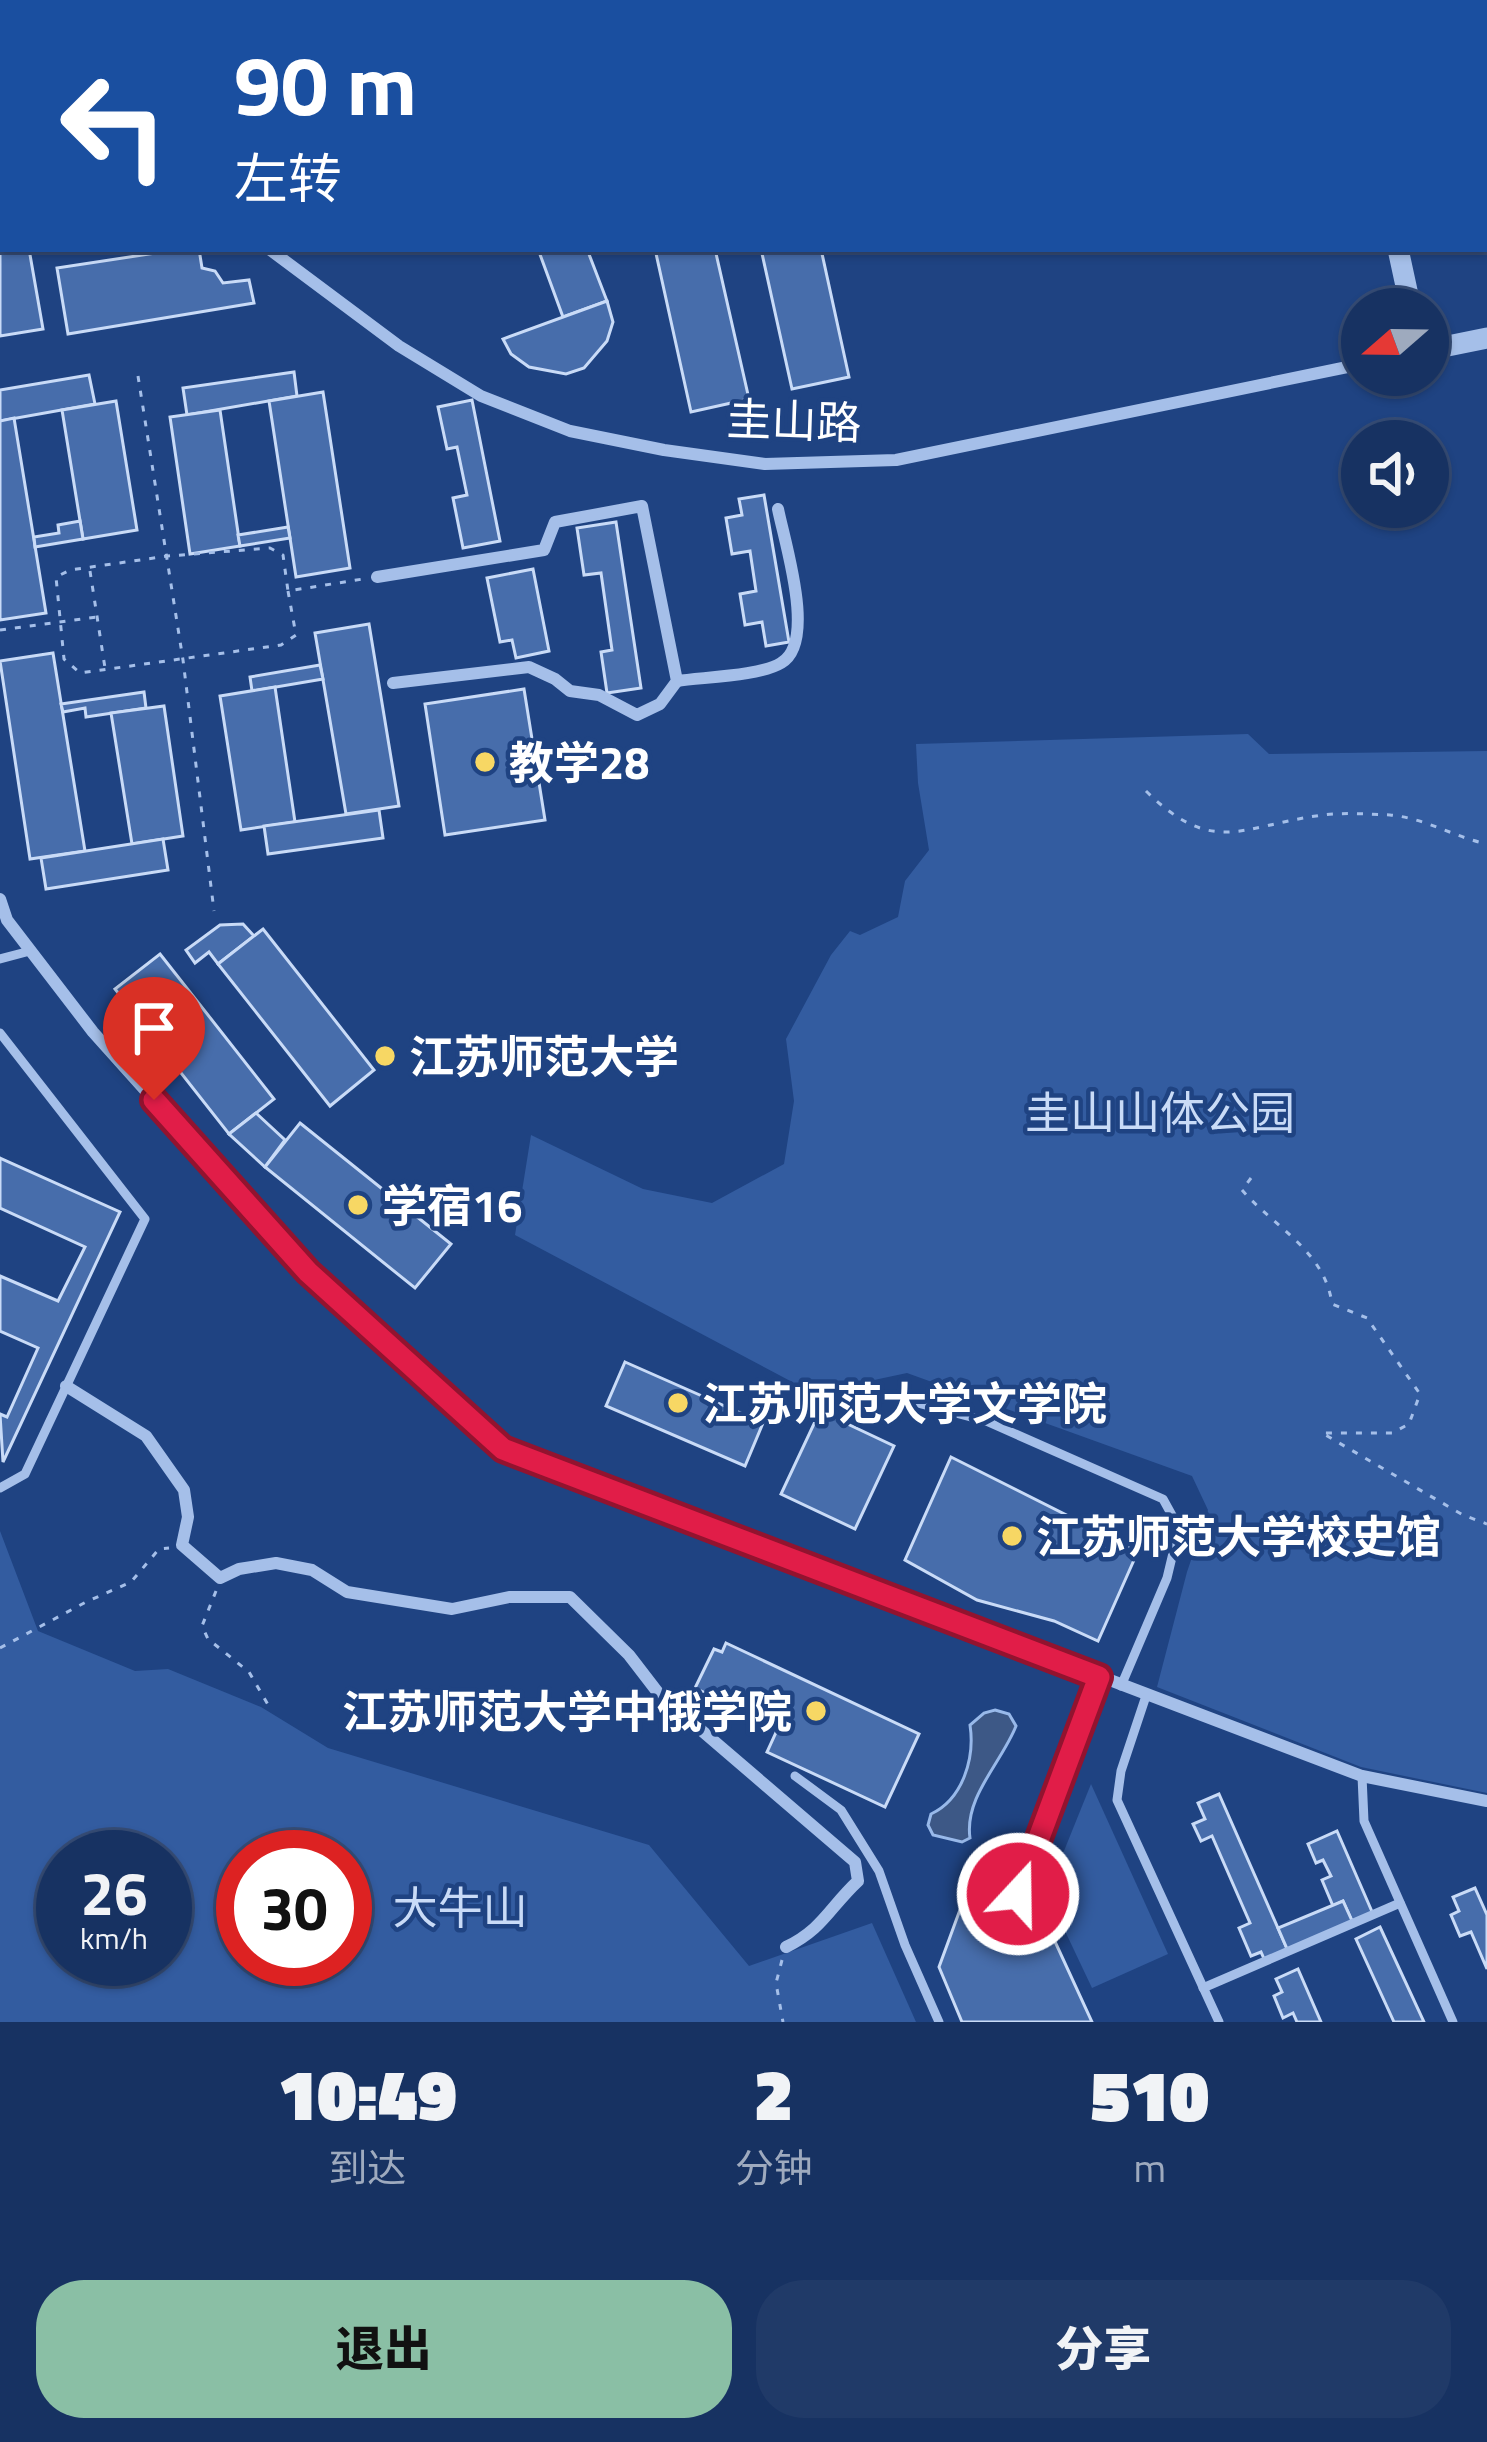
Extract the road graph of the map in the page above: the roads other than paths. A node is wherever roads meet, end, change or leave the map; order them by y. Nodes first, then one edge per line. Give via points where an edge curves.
1 (273, 252) edge
2 (1399, 252) edge
3 (1406, 288) edge
4 (1487, 338) edge
5 (1449, 346) edge
6 (1341, 368) edge
7 (778, 509) dead end
8 (377, 577) road end
9 (677, 681) junction
10 (393, 683) dead end
11 (0, 899) edge
12 (30, 951) junction
13 (0, 959) edge
14 (0, 1033) edge
15 (66, 1386) junction
16 (891, 1396) dead end
17 (0, 1488) edge
18 (1099, 1677) junction
19 (1121, 1686) junction
20 (1146, 1696) junction
21 (795, 1776) dead end
22 (1362, 1776) junction
23 (1487, 1801) edge
24 (1018, 1894) dead end
25 (1400, 1903) junction
26 (786, 1947) road end
27 (1203, 1988) junction
28 (939, 2022) edge
29 (1219, 2022) edge
30 (1454, 2022) edge

1 - 6 street, 圭山路 via 481,396 570,431 765,464 896,460
2 - 3 street
4 - 5 street
7 - 9 street via 798,646 782,663
8 - 9 street via 544,550 555,522 642,506
9 - 10 street via 660,704 638,715 529,667
11 - 12 street
12 - 13 lane
12 - 18 street via 308,1272 503,1449
14 - 15 lane via 145,1219
15 - 17 lane via 26,1474
15 - 26 street via 146,1436 184,1490 183,1545 220,1578 276,1563 312,1570 347,1592 452,1609 509,1597 570,1597 658,1694 855,1862 857,1881 824,1924
16 - 19 lane via 986,1421 1163,1499 1180,1528
18 - 19 street
18 - 24 street
19 - 20 street
20 - 22 street
20 - 27 lane via 1117,1800
21 - 28 lane via 841,1810 880,1871
22 - 23 street
22 - 25 lane via 1364,1821
25 - 27 lane
25 - 30 lane
27 - 29 lane

